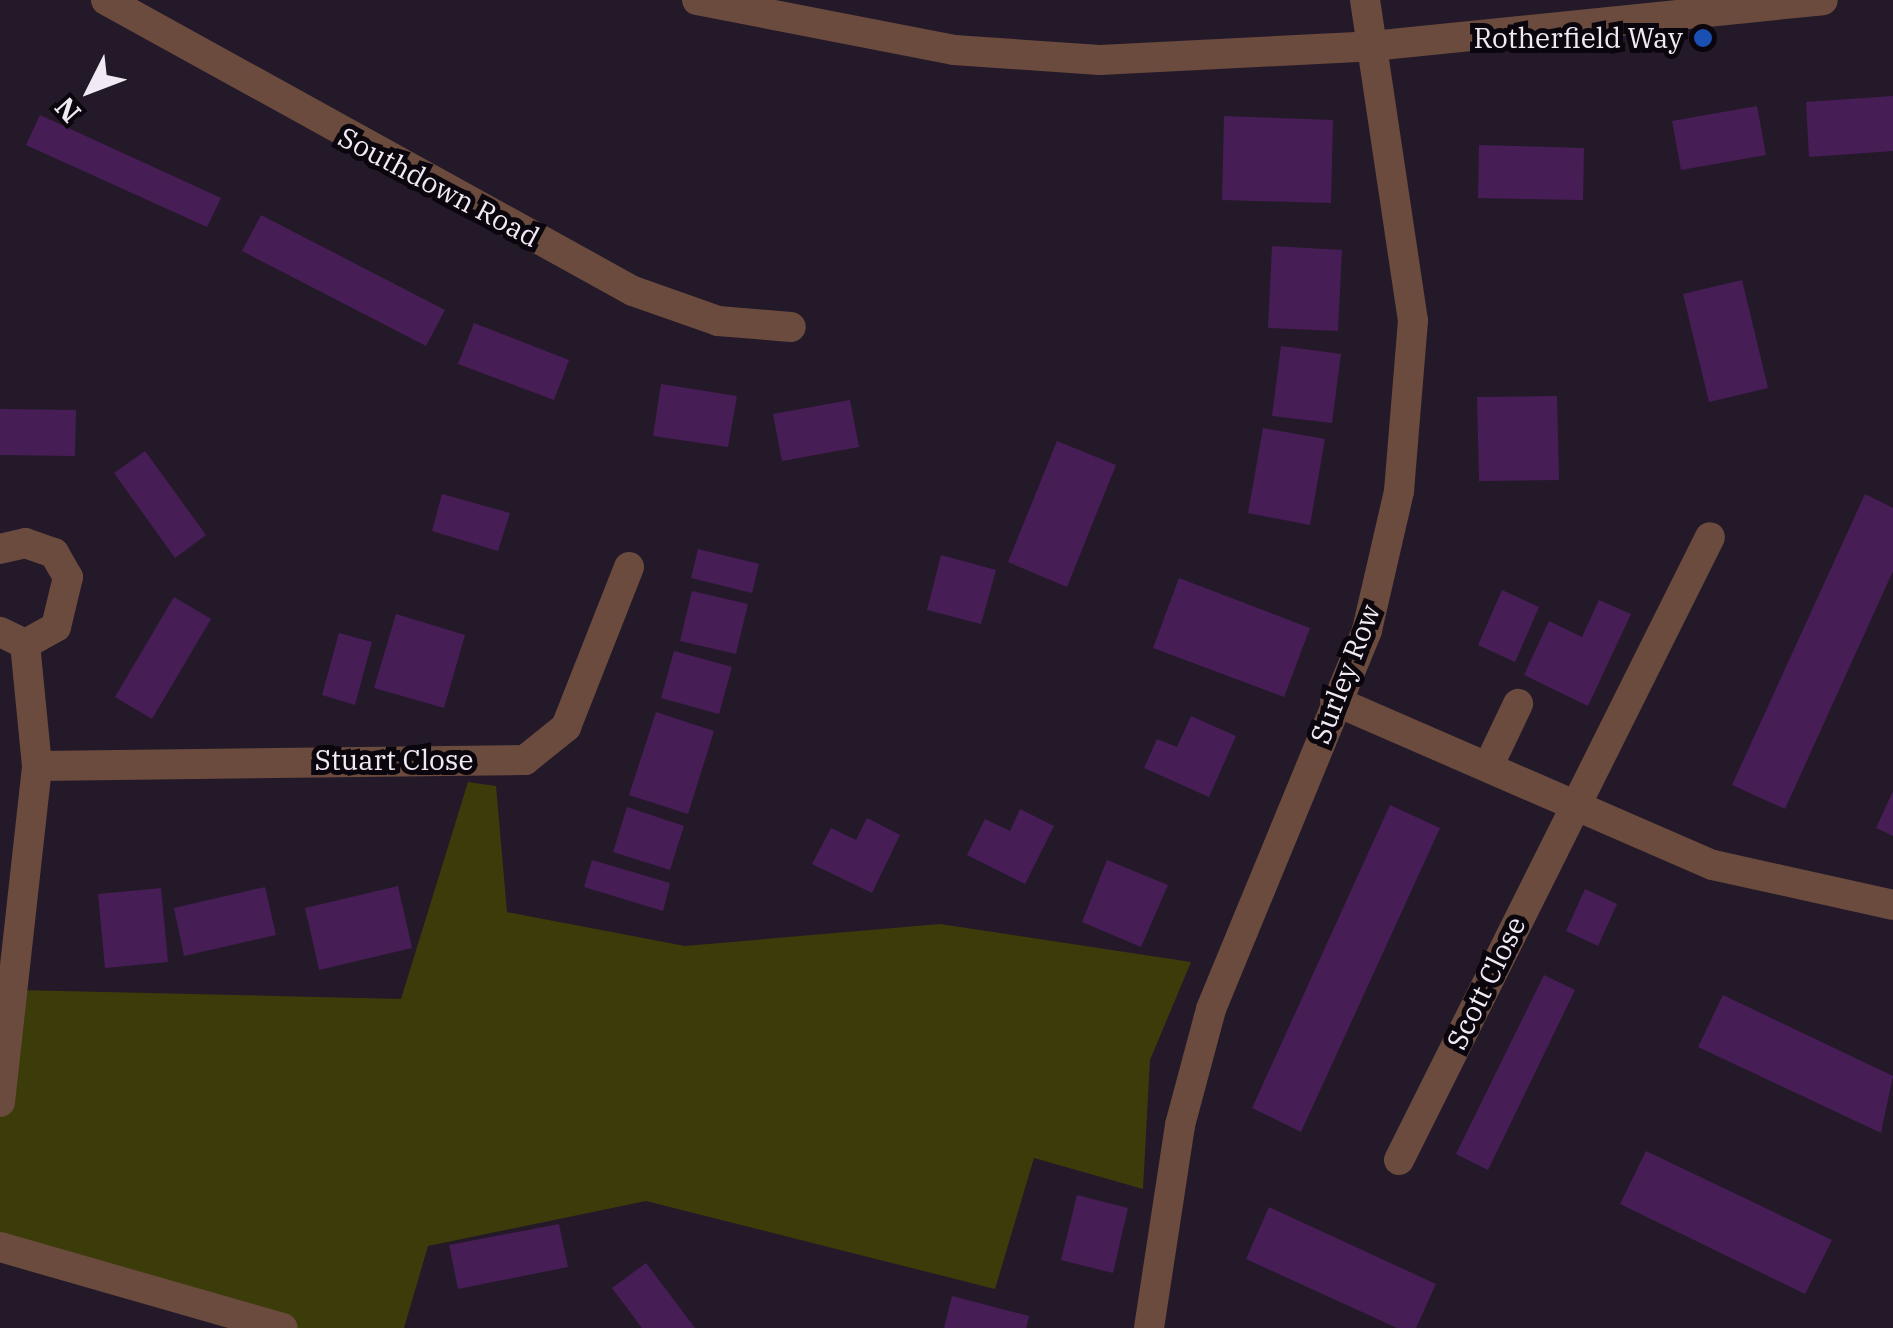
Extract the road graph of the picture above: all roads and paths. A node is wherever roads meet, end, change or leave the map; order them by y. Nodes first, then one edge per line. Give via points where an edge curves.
1 (106, 0) edge
2 (698, 0) edge
3 (1365, 0) edge
4 (1823, 0) edge
5 (1372, 46) junction
6 (791, 327) dead end
7 (1710, 537) dead end
8 (0, 549) edge
9 (629, 567) dead end
10 (12, 638) edge
11 (1335, 701) junction
12 (1518, 704) dead end
13 (37, 766) junction
14 (1488, 767) junction
15 (1574, 805) junction
16 (1893, 905) edge
17 (0, 1102) edge
18 (1399, 1160) dead end
19 (0, 1246) edge
20 (282, 1328) edge
21 (1148, 1328) edge

1 - 6 street, Southdown Road via 634,291 718,322
2 - 5 street via 936,48 1100,60
3 - 5 street, Surley Row
4 - 5 street
5 - 11 street, Surley Row via 1413,320 1412,397 1367,630
7 - 15 street, Scott Close
8 - 10 street via 25,543 54,553 68,578 56,628
9 - 13 street, Stuart Close via 566,727 526,760
10 - 13 street
11 - 14 street
11 - 21 street, Surley Row via 1211,1009 1180,1124
12 - 14 street
13 - 17 street
14 - 15 street
15 - 16 street via 1712,865
15 - 18 street, Scott Close
19 - 20 street

